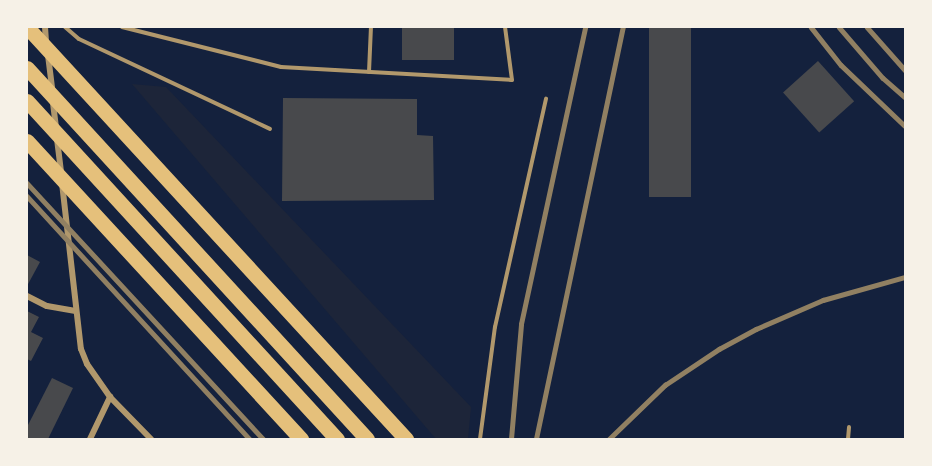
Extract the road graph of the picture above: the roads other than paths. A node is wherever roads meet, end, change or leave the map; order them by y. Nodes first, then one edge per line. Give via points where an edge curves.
1 (27, 27) edge
2 (45, 27) edge
3 (65, 27) edge
4 (122, 27) edge
5 (371, 27) edge
6 (506, 27) edge
7 (27, 68) edge
8 (369, 72) junction
9 (546, 99) dead end
10 (27, 101) edge
11 (270, 129) dead end
12 (27, 141) edge
13 (27, 296) edge
14 (76, 311) junction
15 (111, 397) junction
16 (849, 428) dead end
17 (90, 439) edge
18 (151, 439) edge
19 (301, 439) edge
20 (337, 439) edge
21 (367, 439) edge
22 (406, 439) edge
23 (480, 439) edge
24 (848, 439) edge

1 - 22 highway
2 - 14 street
3 - 11 lane via 79,39
4 - 8 lane via 281,67
5 - 8 lane
6 - 8 lane via 512,80
7 - 21 highway
9 - 23 lane via 495,327
10 - 20 highway
12 - 19 highway
13 - 14 street via 47,306
14 - 15 street via 87,364
15 - 17 street
15 - 18 street
16 - 24 lane

